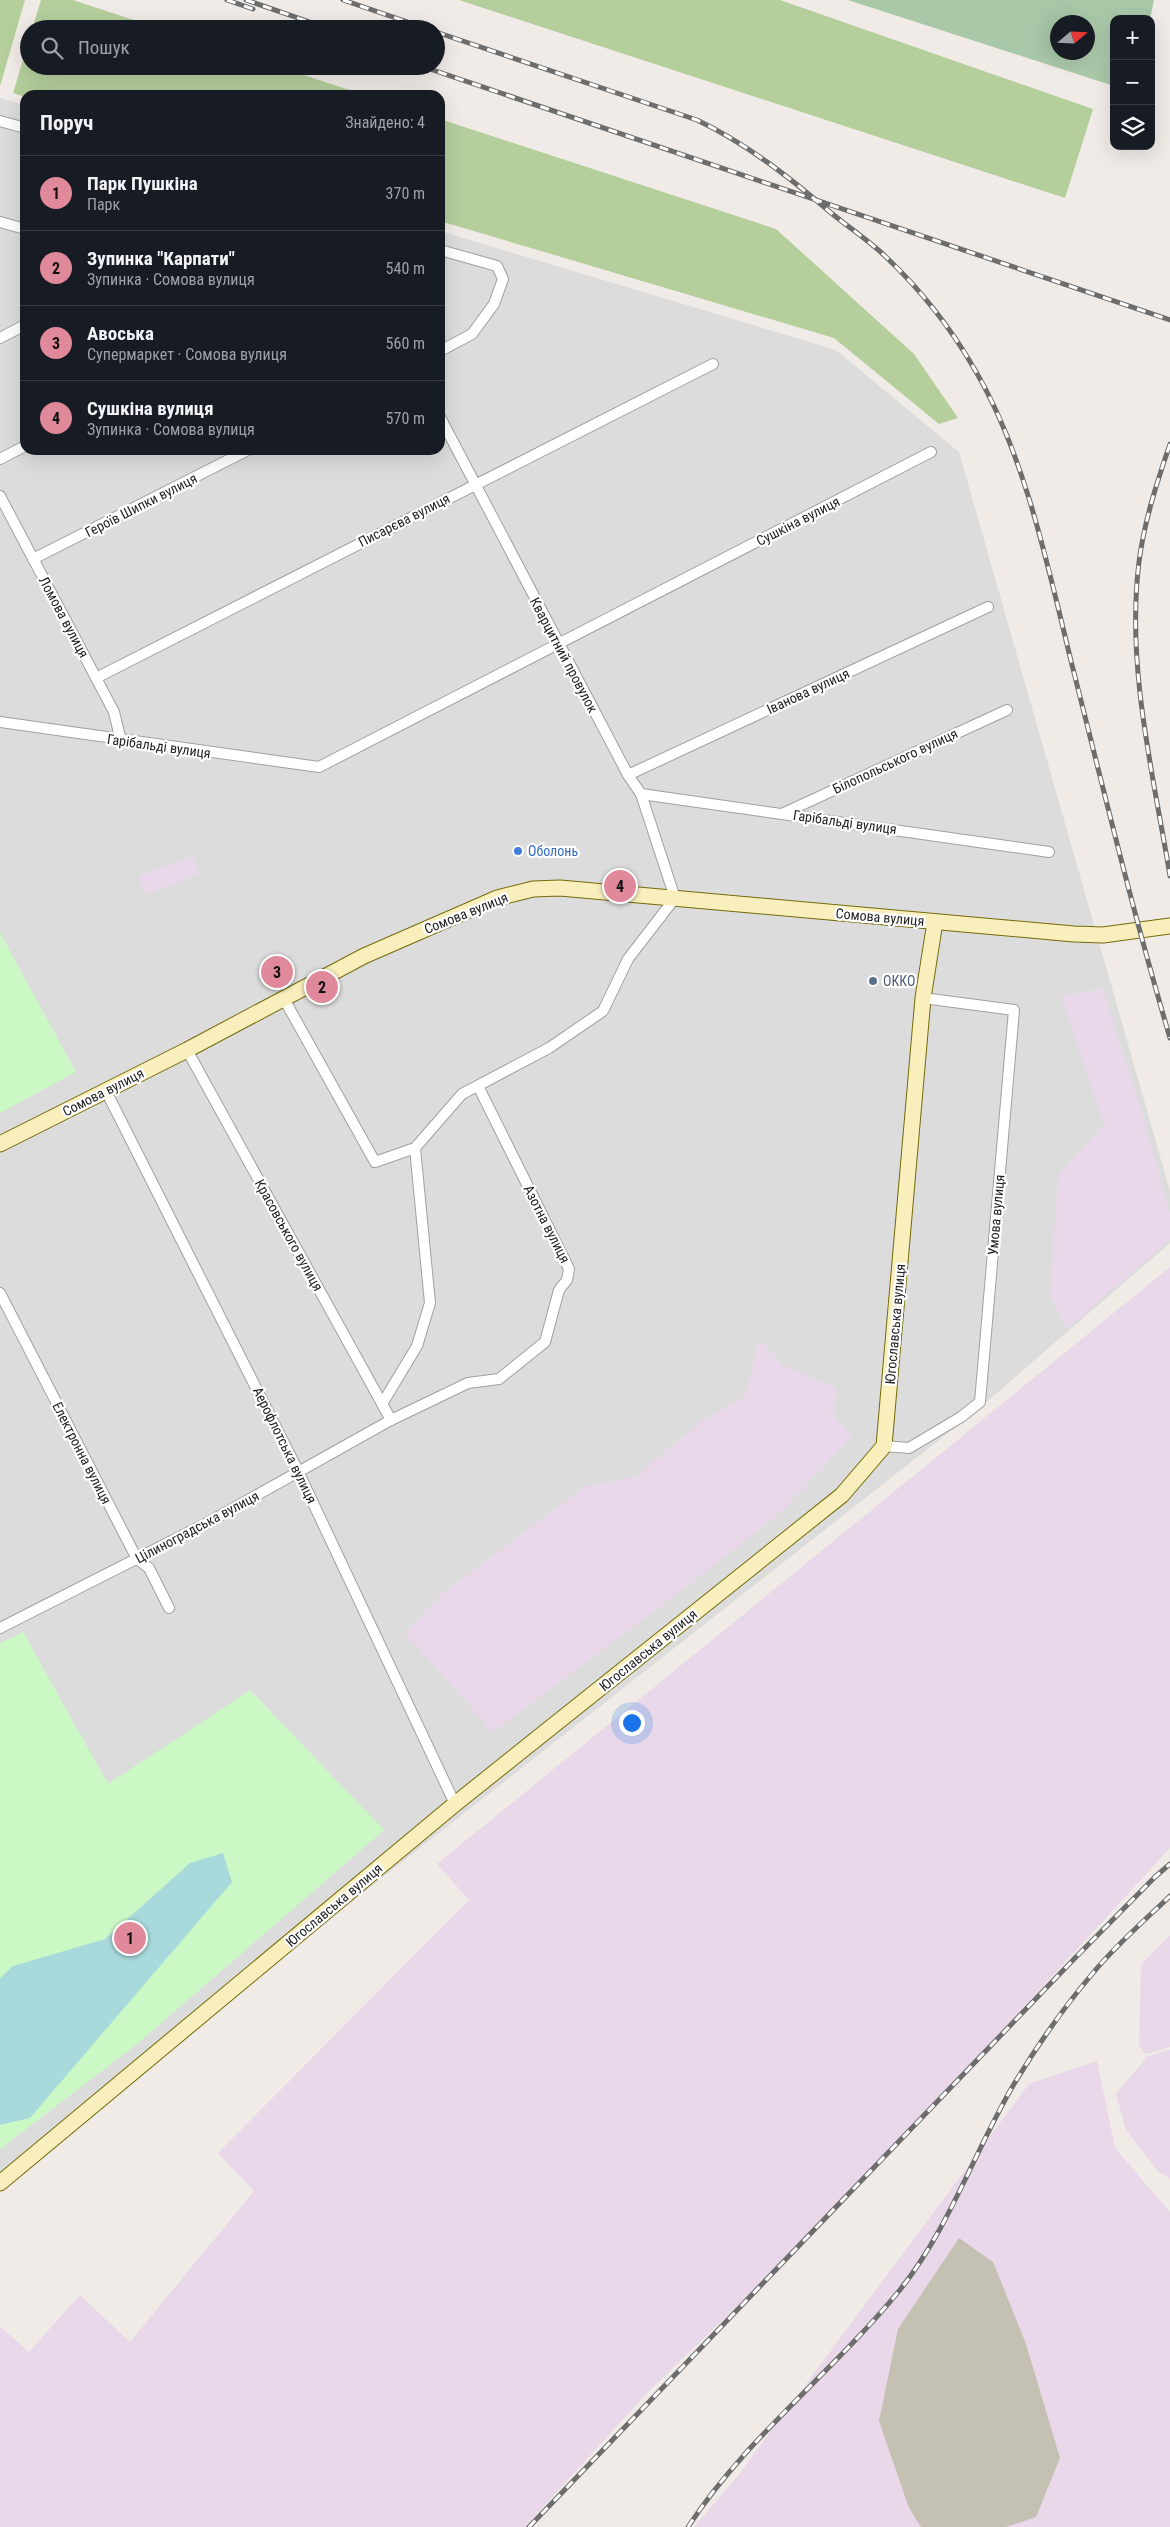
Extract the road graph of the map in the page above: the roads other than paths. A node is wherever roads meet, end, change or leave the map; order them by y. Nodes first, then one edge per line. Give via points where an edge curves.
1 (0, 121) edge
2 (20, 127) edge
3 (0, 222) edge
4 (20, 228) edge
5 (445, 251) edge
6 (20, 328) edge
7 (0, 338) edge
8 (445, 348) edge
9 (713, 364) dead end
10 (445, 428) edge
11 (20, 449) edge
12 (931, 452) dead end
13 (238, 455) edge
14 (0, 459) edge
15 (474, 484) junction
16 (0, 496) edge
17 (33, 559) junction
18 (988, 607) dead end
19 (558, 644) junction
20 (96, 678) junction
21 (1006, 710) dead end
22 (0, 722) edge
23 (121, 740) junction
24 (319, 768) joint
25 (628, 775) junction
26 (640, 794) junction
27 (783, 813) junction
28 (1049, 852) dead end
29 (675, 898) junction
30 (935, 922) junction
31 (1170, 926) edge
32 (923, 998) junction
33 (284, 999) junction
34 (187, 1050) junction
35 (478, 1086) junction
36 (106, 1091) junction
37 (0, 1144) edge
38 (415, 1148) junction
39 (0, 1293) edge
40 (382, 1404) junction
41 (391, 1420) junction
42 (884, 1446) junction
43 (298, 1472) junction
44 (137, 1559) junction
45 (169, 1608) dead end
46 (0, 1628) edge
47 (455, 1804) junction
48 (0, 2183) edge

1 - 2 street
3 - 4 street
5 - 8 street via 497,266 503,279 494,304 472,334
6 - 7 street
9 - 15 street, Писарєва вулиця
10 - 15 street, Кварцитний провулок
11 - 14 street
12 - 19 street, Сушкіна вулиця
13 - 17 street, Героїв Шипки вулиця
15 - 19 street, Кварцитний провулок
15 - 20 street, Писарєва вулиця
16 - 17 street, Ломова вулиця
17 - 20 street, Ломова вулиця
18 - 25 street, Іванова вулиця
19 - 24 street, Сушкіна вулиця
19 - 25 street, Кварцитний провулок
20 - 23 street, Ломова вулиця via 114,712
21 - 27 street, Білопольського вулиця
22 - 23 street, Гарібальді вулиця
23 - 24 street, Гарібальді вулиця
25 - 26 street, Кварцитний провулок
26 - 27 street, Гарібальді вулиця
26 - 29 street, Кварцитний провулок
27 - 28 street, Гарібальді вулиця
29 - 30 street, Сомова вулиця
29 - 33 street, Сомова вулиця via 560,888 533,889 506,896 364,956
29 - 35 street via 628,959 603,1011 549,1048
30 - 31 street, Сомова вулиця via 1103,935
30 - 32 street, Югославська вулиця
32 - 42 street, Югославська вулиця
32 - 42 street, Умова вулиця via 1014,1010 981,1392 980,1402 961,1417 909,1448
33 - 34 street, Сомова вулиця
33 - 38 street via 374,1162
34 - 36 street, Сомова вулиця
34 - 40 street, Красовського вулиця
35 - 38 street via 462,1094
35 - 41 street, Азотна вулиця via 570,1268 570,1274 559,1290 545,1342 540,1347 498,1379 472,1381
36 - 37 street, Сомова вулиця
36 - 43 street, Аерофлотська вулиця
38 - 40 street via 430,1303 417,1346
39 - 44 street, Електронна вулиця
40 - 41 street, Красовського вулиця
41 - 43 street, Цілиноградська вулиця
42 - 47 street, Югославська вулиця via 842,1495
43 - 44 street, Цілиноградська вулиця
43 - 47 street, Аерофлотська вулиця
44 - 45 street, Електронна вулиця via 149,1568
44 - 46 street, Цілиноградська вулиця
47 - 48 street, Югославська вулиця

